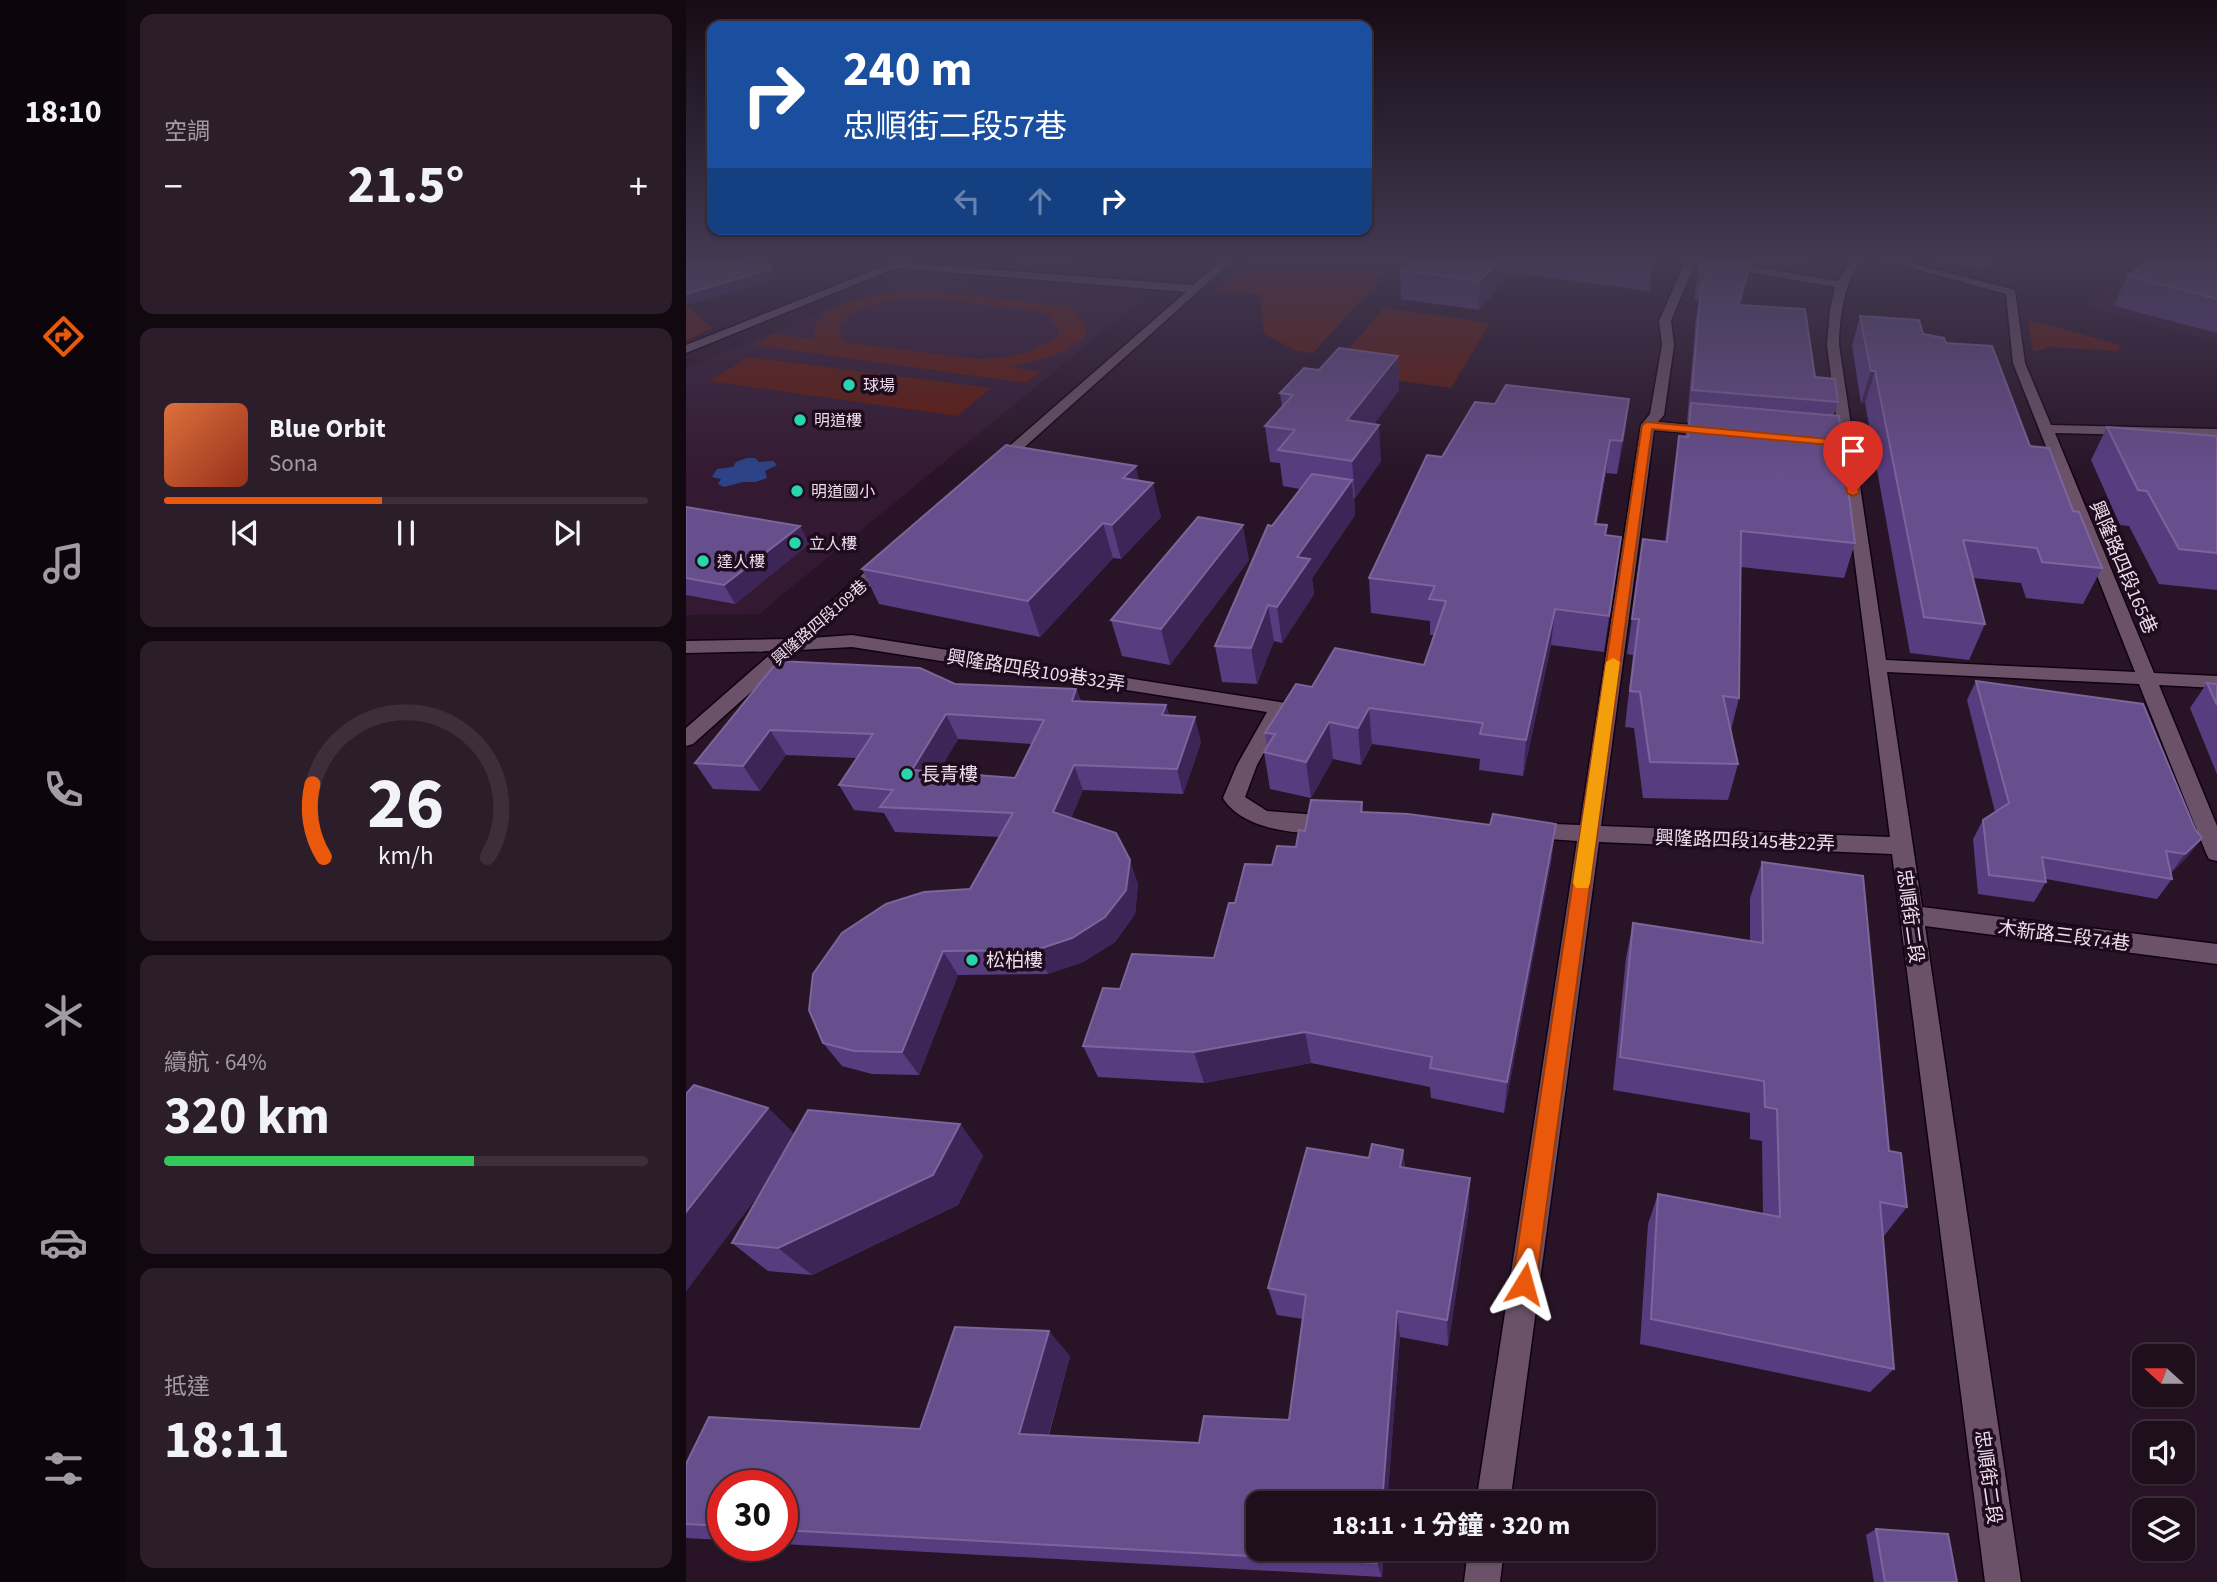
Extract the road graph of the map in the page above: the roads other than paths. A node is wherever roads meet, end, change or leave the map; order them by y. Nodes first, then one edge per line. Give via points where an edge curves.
1 (736, 329) edge
2 (1151, 329) edge
3 (1666, 329) edge
4 (1834, 329) edge
5 (2015, 329) edge
6 (686, 349) edge
7 (1647, 425) junction
8 (2044, 429) junction
9 (1727, 432) edge
10 (2217, 433) edge
11 (979, 480) edge
12 (898, 552) edge
13 (793, 644) junction
14 (686, 647) edge
15 (1877, 666) junction
16 (2149, 680) junction
17 (2217, 682) edge
18 (686, 739) edge
19 (1353, 824) edge
20 (1513, 831) edge
21 (1589, 834) junction
22 (1902, 846) junction
23 (2217, 853) edge
24 (1911, 915) junction
25 (2217, 954) edge
26 (1495, 1491) edge
27 (1485, 1561) edge
28 (1482, 1582) edge
29 (2003, 1582) edge

1 - 6 street
2 - 11 street
3 - 7 street via 1668,345 1657,415
4 - 15 street, 忠順街二段 via 1840,442
5 - 8 street, 興隆路四段165巷 via 2019,363
7 - 9 street
7 - 21 street
8 - 10 street
8 - 16 street, 興隆路四段165巷
12 - 13 street, 興隆路四段109巷
13 - 14 street, 興隆路四段109巷32弄
13 - 18 street, 興隆路四段109巷
13 - 19 street, 興隆路四段109巷32弄 via 852,641 1279,709 1236,785 1234,798 1240,809 1286,821
15 - 16 street
15 - 22 street, 忠順街二段
16 - 17 street
16 - 23 street, 興隆路四段165巷
20 - 21 street, 興隆路四段145巷22弄
21 - 22 street, 興隆路四段145巷22弄
21 - 26 street
22 - 24 street, 忠順街二段
24 - 25 street, 木新路三段74巷
24 - 29 street, 忠順街二段
27 - 28 street

